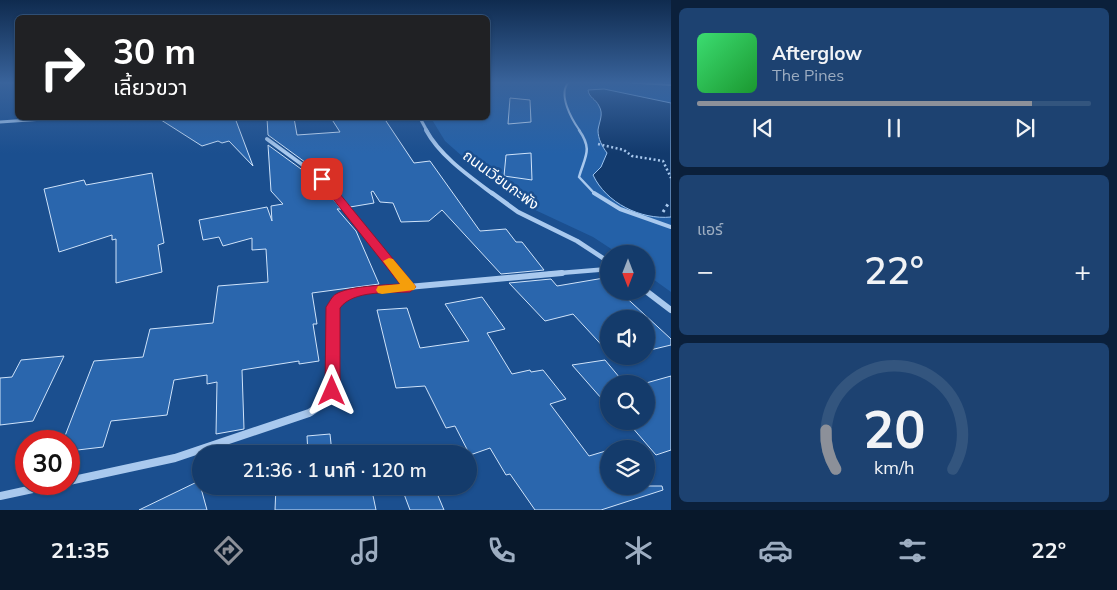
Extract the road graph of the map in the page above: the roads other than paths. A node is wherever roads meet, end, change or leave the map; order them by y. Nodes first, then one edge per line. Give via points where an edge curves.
1 (566, 106) edge
2 (29, 120) edge
3 (421, 120) edge
4 (0, 122) edge
5 (267, 139) dead end
6 (671, 227) edge
7 (600, 256) edge
8 (600, 270) edge
9 (410, 287) junction
10 (655, 298) edge
11 (671, 310) edge
12 (80, 479) edge
13 (15, 493) edge
14 (0, 496) edge

1 - 6 lane via 568,114 588,144 579,177 590,192 618,210
2 - 4 street
3 - 7 street, ถนนเวียนกะพัง via 432,142 488,190 518,212
5 - 9 street via 322,179
8 - 9 street
9 - 12 street via 364,291 341,297 333,307 332,391 326,402 309,413 175,458
10 - 11 street
13 - 14 street

